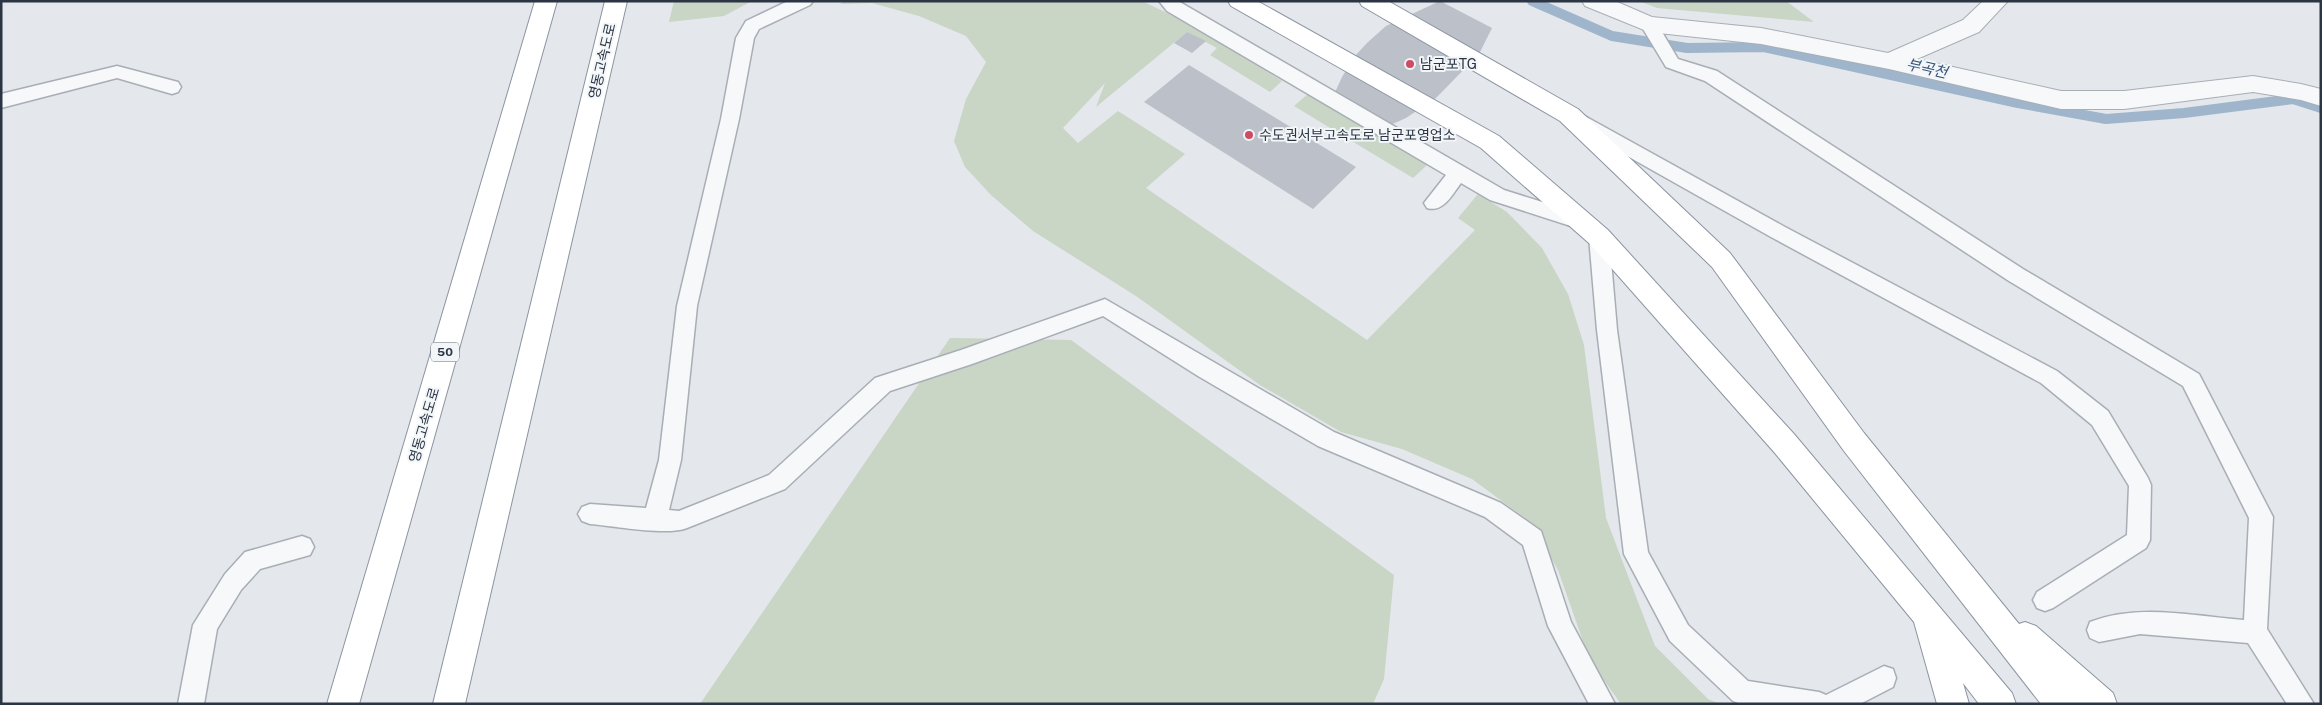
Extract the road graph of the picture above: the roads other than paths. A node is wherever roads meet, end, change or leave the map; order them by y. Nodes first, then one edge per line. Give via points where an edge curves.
1 (546, 1) edge
2 (616, 1) edge
3 (804, 1) edge
4 (1168, 1) edge
5 (1239, 1) edge
6 (1370, 1) edge
7 (1594, 1) edge
8 (1997, 1) edge
9 (1649, 24) junction
10 (1889, 61) junction
11 (172, 87) dead end
12 (2321, 98) edge
13 (1, 101) edge
14 (1569, 115) junction
15 (1458, 173) junction
16 (1434, 203) dead end
17 (1591, 230) junction
18 (590, 514) dead end
19 (655, 520) junction
20 (302, 547) dead end
21 (1970, 588) junction
22 (2045, 600) dead end
23 (1926, 612) junction
24 (2099, 630) dead end
25 (2255, 632) junction
26 (1884, 678) dead end
27 (191, 704) edge
28 (343, 704) edge
29 (449, 704) edge
30 (1602, 704) edge
31 (1819, 704) edge
32 (1834, 704) edge
33 (1953, 704) edge
34 (2000, 704) edge
35 (2062, 704) edge
36 (2100, 704) edge
37 (2302, 704) edge

1 - 28 highway, 영동고속도로 / 50
2 - 29 highway, 영동고속도로
3 - 19 lane via 752,25 745,38 687,306 670,460
4 - 15 lane via 1173,7
5 - 17 highway via 1490,142
6 - 14 highway
7 - 9 street
8 - 10 street via 1970,26 1921,50
9 - 10 street via 1761,36
9 - 25 lane via 1672,63 1711,76 2016,275 2191,380 2260,517
10 - 12 street via 2061,100 2124,100 2253,84
11 - 13 lane via 117,72
14 - 21 highway via 1721,260 1854,442
14 - 22 lane via 1778,232 2049,377 2100,418 2140,485 2138,540
15 - 16 lane
15 - 17 lane via 1497,195
17 - 23 highway via 1784,443
17 - 31 lane via 1636,554 1679,633 1742,692
18 - 19 lane
19 - 30 lane via 679,521 777,482 883,384 1105,307 1326,439 1493,510 1533,539 1560,626
20 - 27 lane via 253,560 233,582 205,625
21 - 35 highway
21 - 36 highway
23 - 33 highway
23 - 34 highway
24 - 25 lane via 2140,623
25 - 37 lane
26 - 32 lane

